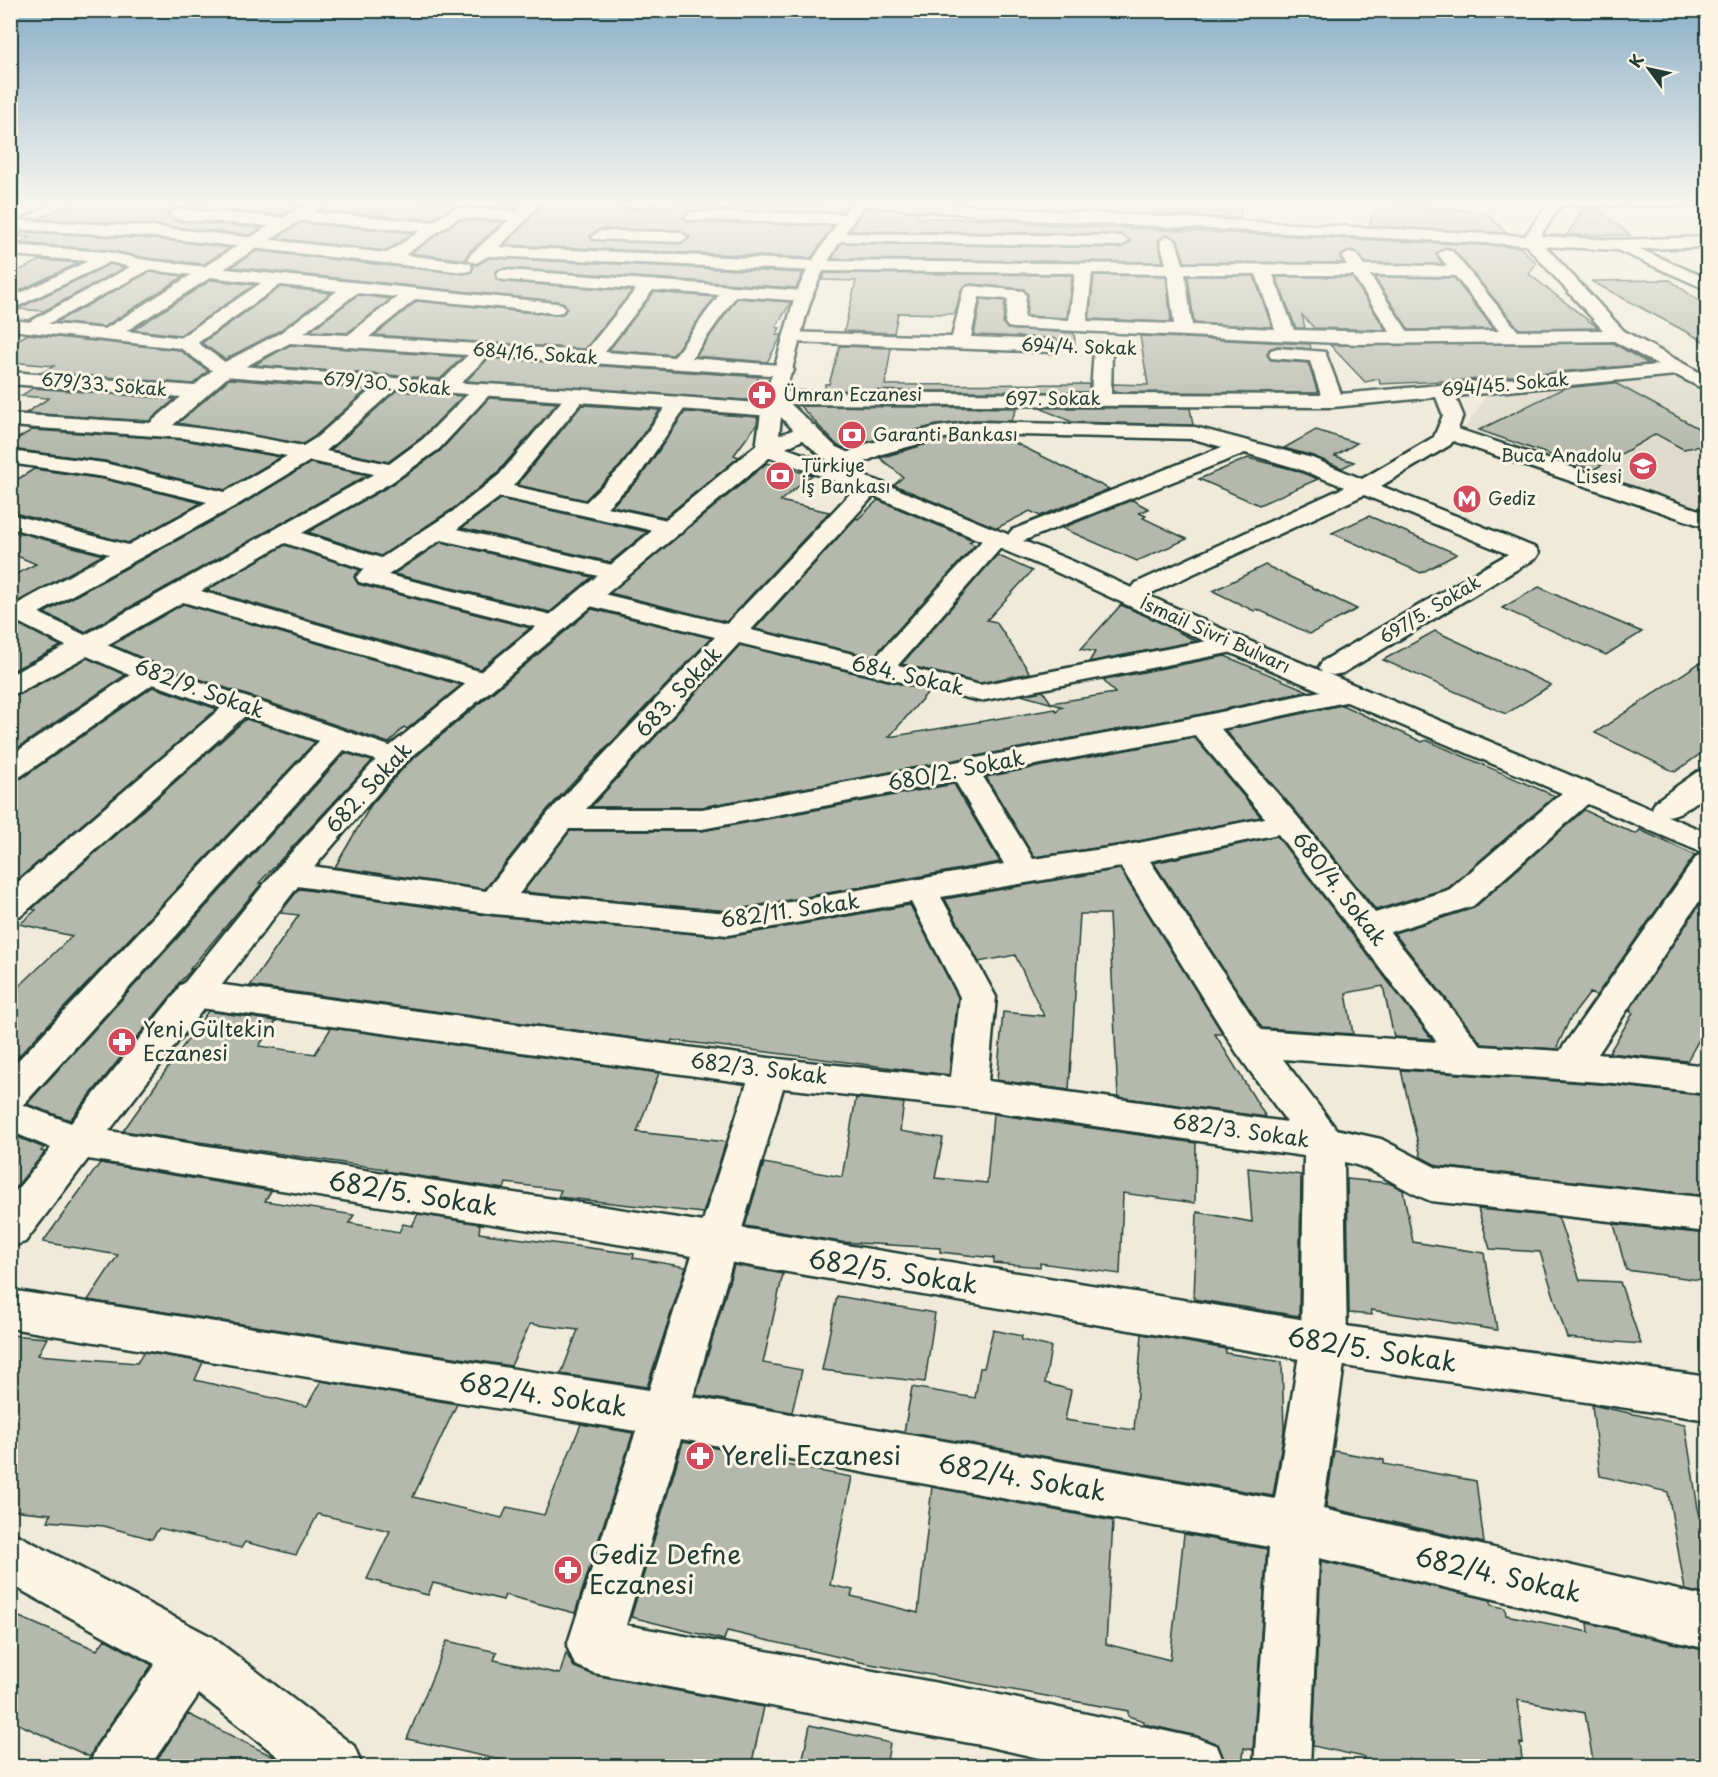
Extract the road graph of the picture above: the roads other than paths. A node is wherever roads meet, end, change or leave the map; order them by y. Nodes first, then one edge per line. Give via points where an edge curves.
1 (50, 284) edge
2 (112, 284) edge
3 (188, 284) edge
4 (270, 284) edge
5 (319, 284) edge
6 (436, 284) edge
7 (579, 284) edge
8 (631, 284) edge
9 (658, 284) edge
10 (809, 284) edge
11 (1082, 284) edge
12 (1178, 284) edge
13 (1268, 284) edge
14 (1369, 284) edge
15 (1470, 284) edge
16 (1571, 284) edge
17 (10, 286) edge
18 (656, 286) junction
19 (353, 287) junction
20 (41, 288) junction
21 (732, 290) junction
22 (417, 295) junction
23 (804, 296) junction
24 (10, 304) edge
25 (556, 308) junction
26 (542, 323) dead end
27 (10, 325) edge
28 (1077, 326) junction
29 (33, 327) junction
30 (1184, 331) junction
31 (110, 334) junction
32 (1618, 335) junction
33 (793, 336) junction
34 (1287, 336) junction
35 (1513, 336) junction
36 (286, 337) junction
37 (528, 337) dead end
38 (1403, 338) junction
39 (351, 342) junction
40 (185, 343) junction
41 (960, 343) junction
42 (1319, 346) junction
43 (1103, 348) junction
44 (1127, 349) dead end
45 (483, 350) junction
46 (514, 352) junction
47 (1258, 353) dead end
48 (591, 358) junction
49 (679, 363) junction
50 (1677, 369) junction
51 (224, 370) junction
52 (784, 370) junction
53 (10, 378) edge
54 (389, 384) junction
55 (1707, 385) edge
56 (445, 388) junction
57 (1443, 390) junction
58 (482, 391) junction
59 (198, 393) junction
60 (577, 395) junction
61 (1111, 400) junction
62 (1333, 401) junction
63 (678, 403) junction
64 (773, 404) junction
65 (10, 420) edge
66 (69, 422) junction
67 (156, 429) junction
68 (808, 430) junction
69 (1126, 432) junction
70 (1447, 432) junction
71 (1244, 446) junction
72 (767, 447) junction
73 (305, 455) junction
74 (12, 457) edge
75 (848, 461) junction
76 (393, 471) junction
77 (870, 486) junction
78 (1364, 488) junction
79 (495, 489) junction
80 (229, 500) junction
81 (591, 510) junction
82 (10, 521) edge
83 (1707, 522) edge
84 (673, 528) junction
85 (438, 532) junction
86 (284, 535) junction
87 (1009, 537) junction
88 (131, 553) junction
89 (384, 567) junction
90 (616, 573) junction
91 (1145, 588) junction
92 (181, 593) junction
93 (587, 598) junction
94 (14, 613) edge
95 (555, 624) junction
96 (733, 635) junction
97 (1233, 644) junction
98 (86, 646) junction
99 (1334, 667) junction
100 (880, 669) junction
101 (150, 674) junction
102 (483, 681) junction
103 (10, 686) edge
104 (1349, 693) junction
105 (241, 705) junction
106 (1202, 725) junction
107 (339, 737) junction
108 (394, 757) junction
109 (963, 769) junction
110 (10, 770) edge
111 (1707, 778) edge
112 (1581, 793) junction
113 (1667, 808) junction
114 (560, 819) junction
115 (1286, 823) junction
116 (1707, 825) edge
117 (1707, 846) edge
118 (1130, 855) junction
119 (1707, 863) edge
120 (1024, 871) junction
121 (290, 874) junction
122 (921, 890) junction
123 (494, 903) junction
124 (10, 907) edge
125 (1370, 927) junction
126 (193, 994) junction
127 (1250, 1043) junction
128 (1470, 1058) junction
129 (1570, 1066) junction
130 (769, 1072) junction
131 (1707, 1080) edge
132 (968, 1093) junction
133 (10, 1094) edge
134 (10, 1115) edge
135 (78, 1142) junction
136 (1324, 1143) junction
137 (1707, 1215) edge
138 (10, 1230) edge
139 (717, 1242) junction
140 (10, 1309) edge
141 (1324, 1343) junction
142 (1707, 1399) edge
143 (664, 1414) junction
144 (1295, 1527) junction
145 (10, 1556) edge
146 (1707, 1623) edge
147 (193, 1656) junction
148 (117, 1767) edge
149 (334, 1767) edge
150 (1197, 1767) edge
151 (1282, 1767) edge

1 - 20 street
2 - 29 street
3 - 31 street
4 - 40 street
5 - 19 street
6 - 22 street
7 - 25 street
8 - 18 street
9 - 18 street
10 - 23 street
11 - 28 street
12 - 30 street
13 - 34 street
14 - 38 street
15 - 35 street
16 - 32 street
17 - 20 street
18 - 21 street
18 - 48 street
19 - 22 street
19 - 36 street
20 - 24 street
21 - 23 street
21 - 49 street
22 - 25 street
22 - 39 street
23 - 33 street
25 - 26 street
27 - 29 street, 679/30. Sokak
28 - 30 street
28 - 41 street via 1014,323 1017,294 972,291
29 - 31 street, 679/30. Sokak
30 - 34 street
31 - 40 street, 679/30. Sokak
32 - 35 street
32 - 50 street
33 - 41 street, 694/4. Sokak
33 - 52 street
34 - 42 street
35 - 38 street
36 - 39 street, 684/16. Sokak
36 - 51 street
37 - 46 street
38 - 42 street
39 - 45 street, 684/16. Sokak
40 - 51 street, 679/30. Sokak
41 - 43 street, 694/4. Sokak
42 - 47 street
42 - 62 street
43 - 44 street, 694/4. Sokak
43 - 61 street
45 - 46 street, 684/16. Sokak
45 - 56 street
46 - 48 street, 684/16. Sokak
48 - 49 street, 684/16. Sokak
49 - 52 street, 684/16. Sokak
50 - 55 street
50 - 57 street, 694/45. Sokak
51 - 54 street, 679/30. Sokak
51 - 59 street
52 - 64 street
53 - 59 street, 679/33. Sokak
54 - 56 street, 679/30. Sokak
54 - 73 street via 344,428
56 - 58 street, 679/30. Sokak
57 - 62 street, 694/45. Sokak
57 - 70 street via 1453,415
58 - 60 street, 679/30. Sokak
58 - 76 street via 431,444
59 - 67 street
60 - 63 street, 679/30. Sokak
60 - 79 street
61 - 62 street, 697. Sokak
61 - 64 street, 697. Sokak
61 - 69 street
63 - 64 street, 679/30. Sokak
63 - 81 street via 630,472
64 - 68 street, İsmail Sivri Bulvarı
64 - 72 street
65 - 66 street
66 - 67 street
66 - 74 street
67 - 73 street via 234,439
68 - 72 street, 682. Sokak
68 - 75 street, İsmail Sivri Bulvarı via 828,452
69 - 71 street via 1195,433
69 - 75 street via 975,428 874,449
70 - 78 street via 1443,441
70 - 83 street
71 - 78 street via 1304,463
71 - 87 street
72 - 77 street, İsmail Sivri Bulvarı
72 - 84 street, 682. Sokak
73 - 76 street
73 - 80 street
74 - 80 street via 104,470
75 - 87 street, İsmail Sivri Bulvarı
76 - 86 street
77 - 87 street, İsmail Sivri Bulvarı
77 - 96 street, 683. Sokak
78 - 91 street
78 - 99 street, 697/5. Sokak via 1527,553
79 - 81 street
79 - 85 street
80 - 88 street
81 - 84 street
82 - 88 street
84 - 90 street, 682. Sokak
85 - 89 street
85 - 90 street
86 - 89 street
86 - 92 street
87 - 91 street, İsmail Sivri Bulvarı
87 - 97 street, İsmail Sivri Bulvarı
87 - 100 street
88 - 94 street
89 - 95 street via 368,577
90 - 93 street, 682. Sokak
91 - 99 street, İsmail Sivri Bulvarı
92 - 98 street
92 - 102 street
93 - 95 street, 682. Sokak
93 - 96 street, 684. Sokak
94 - 98 street, 682/9. Sokak
95 - 102 street, 682. Sokak
96 - 100 street, 684. Sokak
96 - 114 street, 683. Sokak
97 - 100 street, 684. Sokak via 980,693
97 - 104 street, İsmail Sivri Bulvarı
98 - 101 street, 682/9. Sokak
98 - 103 street
99 - 113 street, İsmail Sivri Bulvarı
101 - 105 street, 682/9. Sokak
101 - 110 street
102 - 108 street, 682. Sokak
104 - 106 street, 680/2. Sokak
104 - 112 street, İsmail Sivri Bulvarı
105 - 107 street, 682/9. Sokak
105 - 124 street
106 - 109 street, 680/2. Sokak
106 - 115 street, 680/4. Sokak
107 - 108 street, 682/9. Sokak
107 - 133 street
108 - 121 street, 682. Sokak
109 - 114 street, 680/2. Sokak via 702,819
109 - 120 street
111 - 113 street
112 - 117 street, İsmail Sivri Bulvarı
112 - 125 street via 1461,898
113 - 116 street, İsmail Sivri Bulvarı
114 - 123 street, 683. Sokak
115 - 118 street, 682/11. Sokak
115 - 125 street, 680/4. Sokak
118 - 120 street, 682/11. Sokak
118 - 127 street
119 - 129 street
120 - 122 street, 682/11. Sokak
121 - 123 street, 682/11. Sokak
121 - 126 street, 682. Sokak
122 - 123 street, 682/11. Sokak via 728,924
122 - 132 street via 978,997
125 - 128 street, 680/4. Sokak
126 - 130 street, 682/3. Sokak
126 - 135 street, 682. Sokak
127 - 128 street
127 - 136 street
128 - 129 street
129 - 131 street
130 - 132 street, 682/3. Sokak
130 - 139 street
132 - 136 street, 682/3. Sokak
134 - 135 street, 682/5. Sokak
135 - 138 street, 682. Sokak
135 - 139 street, 682/5. Sokak
136 - 137 street, 682/3. Sokak via 1367,1150 1431,1184
136 - 141 street
139 - 141 street, 682/5. Sokak
139 - 143 street
140 - 143 street, 682/4. Sokak
141 - 142 street, 682/5. Sokak
141 - 144 street
143 - 144 street, 682/4. Sokak
143 - 150 street via 594,1646 986,1719
144 - 146 street, 682/4. Sokak
144 - 151 street
145 - 147 street
147 - 148 street
147 - 149 street

